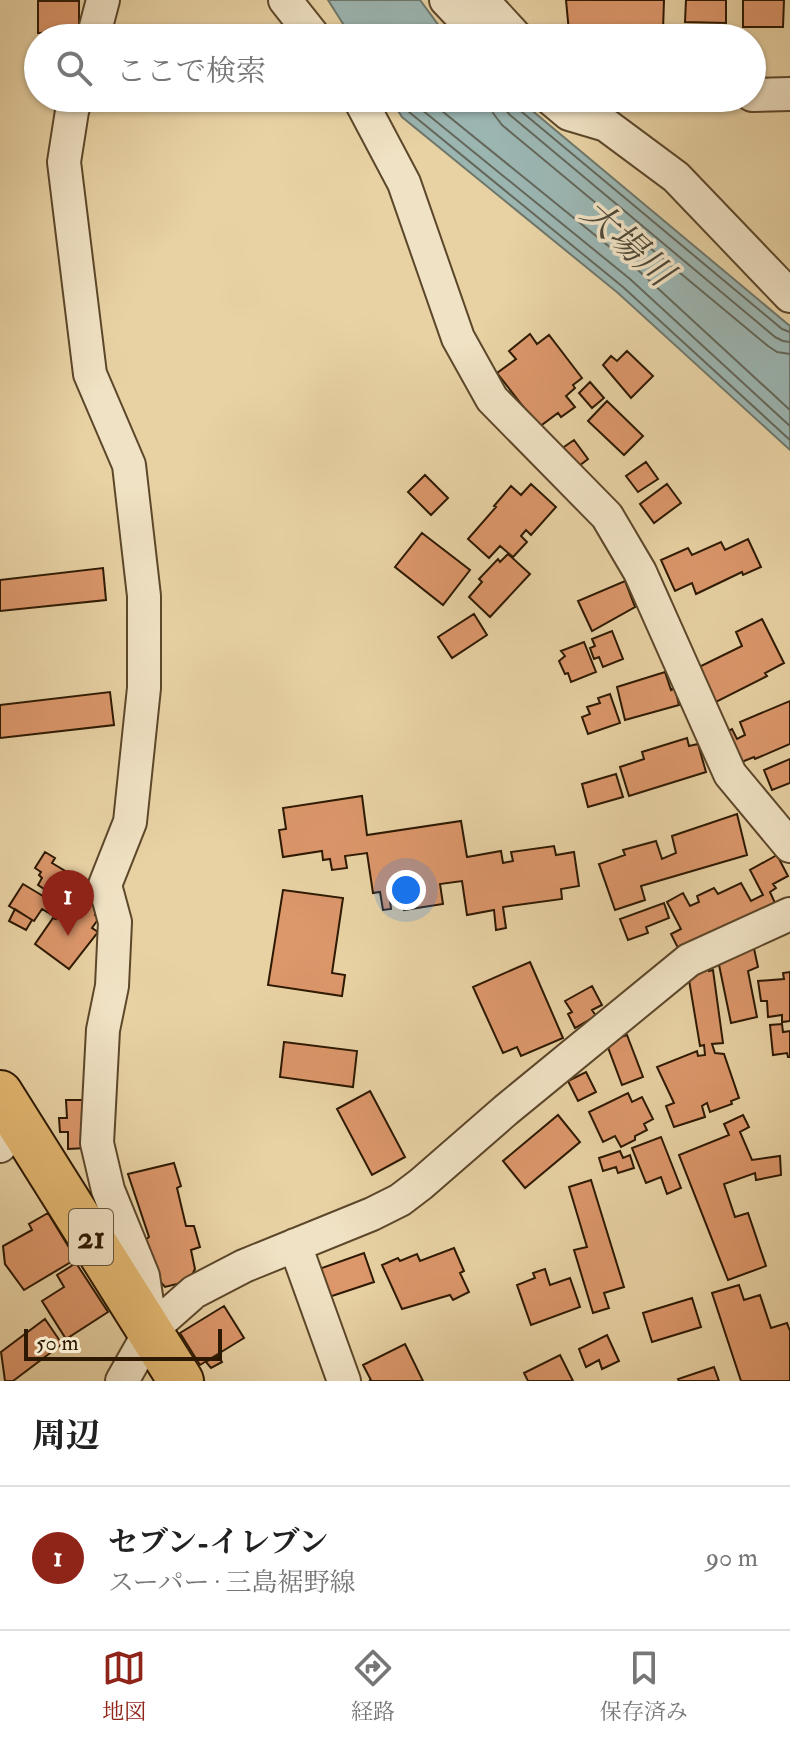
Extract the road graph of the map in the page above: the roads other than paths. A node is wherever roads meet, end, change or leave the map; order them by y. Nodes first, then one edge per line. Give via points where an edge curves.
1 (102, 0) edge
2 (285, 0) edge
3 (446, 0) edge
4 (482, 0) edge
5 (96, 24) edge
6 (304, 24) edge
7 (469, 24) edge
8 (504, 24) edge
9 (790, 94) edge
10 (766, 95) edge
11 (72, 112) edge
12 (366, 112) edge
13 (567, 112) edge
14 (790, 296) edge
15 (790, 846) edge
16 (790, 914) edge
17 (6, 1121) edge
18 (295, 1245) junction
19 (151, 1330) junction
20 (122, 1381) edge
21 (181, 1381) edge
22 (344, 1381) edge

1 - 5 street
2 - 6 street
3 - 7 street
4 - 8 street
9 - 10 street
11 - 19 street via 64,162 90,374 129,465 144,596 144,688 130,822 105,885 115,922 97,1143 108,1190 143,1276
12 - 15 street via 404,183 458,338 492,399 607,516 640,572 730,774
13 - 14 street via 606,125 676,177
16 - 18 street via 689,960 400,1200
17 - 19 main road, 21
18 - 19 street via 194,1292
18 - 22 street
19 - 20 street
19 - 21 main road, 21

